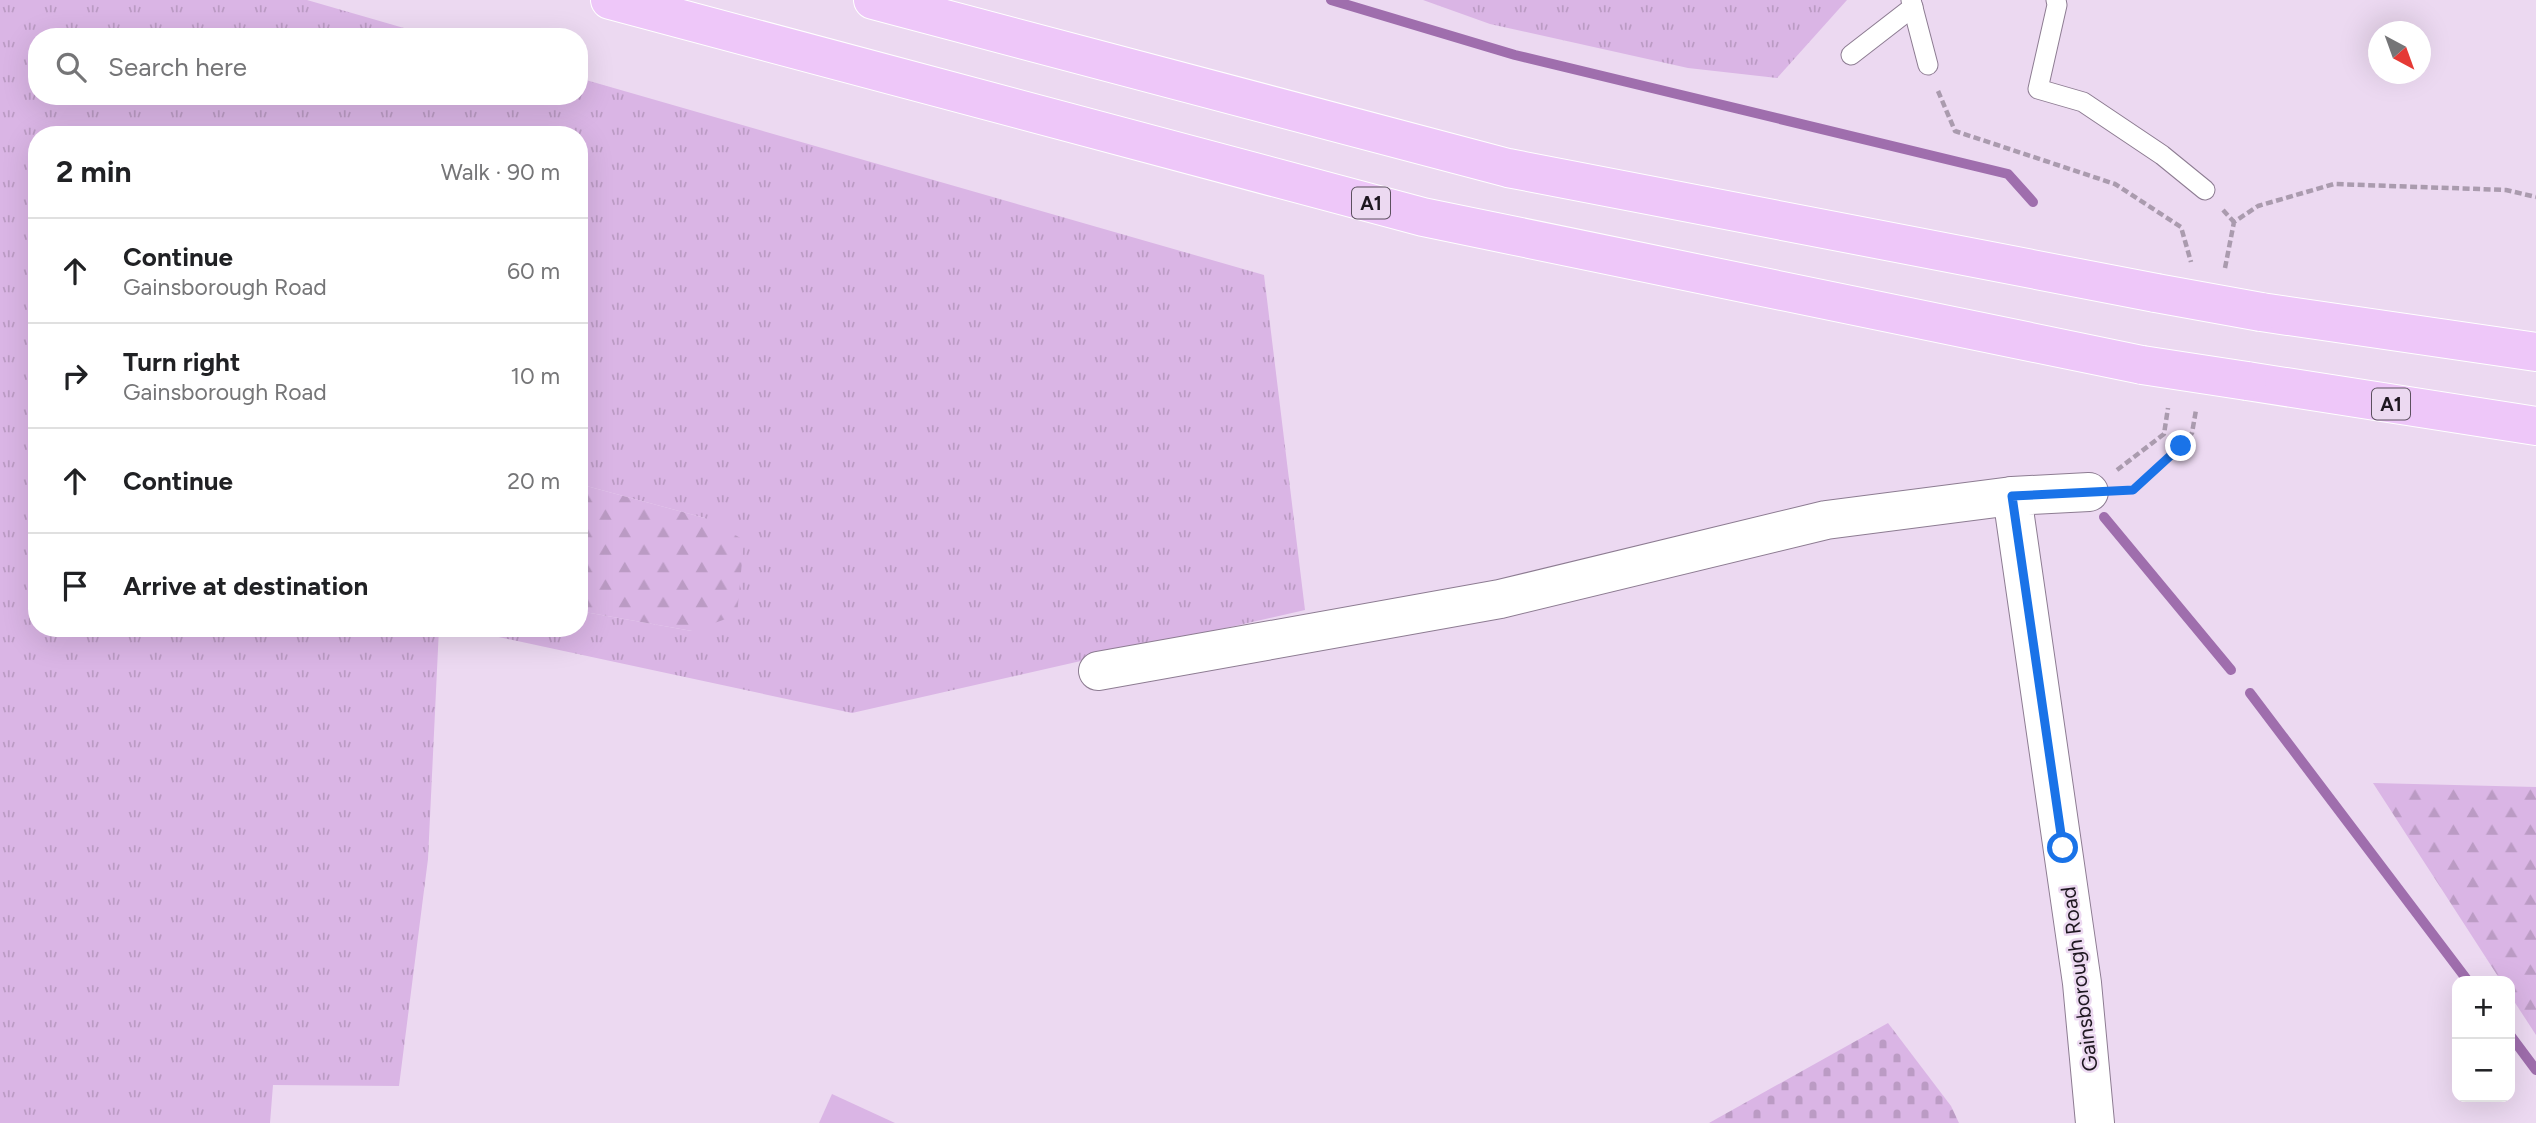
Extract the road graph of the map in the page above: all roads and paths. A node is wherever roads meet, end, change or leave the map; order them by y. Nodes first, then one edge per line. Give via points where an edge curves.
1 (610, 0) edge
2 (873, 0) edge
3 (2056, 0) edge
4 (1912, 3) edge
5 (1851, 55) dead end
6 (1928, 65) dead end
7 (2205, 190) dead end
8 (2536, 197) edge
9 (2234, 222) dead end
10 (2536, 352) edge
11 (2536, 426) edge
12 (2192, 433) dead end
13 (2089, 492) joint
14 (2012, 496) junction
15 (1098, 671) dead end
16 (2095, 1123) edge

1 - 11 highway, A1, bridge via 1423,217 2142,365
2 - 10 highway, bridge via 1508,168 2261,312
3 - 7 lane via 2038,89 2084,102
4 - 5 lane
4 - 6 lane
8 - 9 path via 2506,190 2334,184 2258,206
12 - 13 path via 2133,490
13 - 14 street
14 - 15 street via 1826,520 1500,599
14 - 16 street, Gainsborough Road via 2082,983

